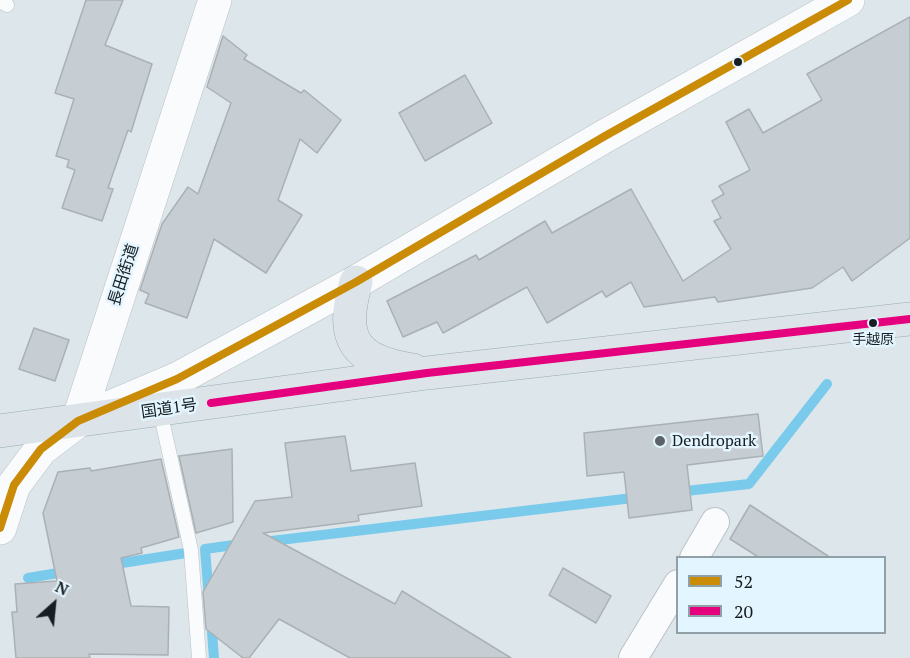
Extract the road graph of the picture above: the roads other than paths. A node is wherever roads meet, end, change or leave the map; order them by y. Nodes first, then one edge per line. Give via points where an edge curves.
1 (215, 0) edge
2 (848, 0) edge
3 (356, 282) junction
4 (910, 319) edge
5 (427, 373) junction
6 (160, 411) junction
7 (78, 421) junction
8 (0, 431) edge
9 (715, 522) dead end
10 (0, 528) edge
11 (695, 556) edge
12 (676, 587) edge
13 (199, 658) edge
14 (633, 658) edge

1 - 7 main road, 長田街道
2 - 3 main road
3 - 5 highway via 348,312 349,330 357,346 373,361
3 - 7 main road via 177,379
4 - 5 highway, 国道1号
5 - 6 highway, 国道1号
6 - 7 highway, 国道1号
6 - 13 lane via 191,550
7 - 8 highway, 国道1号
7 - 10 main road via 40,449 14,485
9 - 11 street
12 - 14 street

